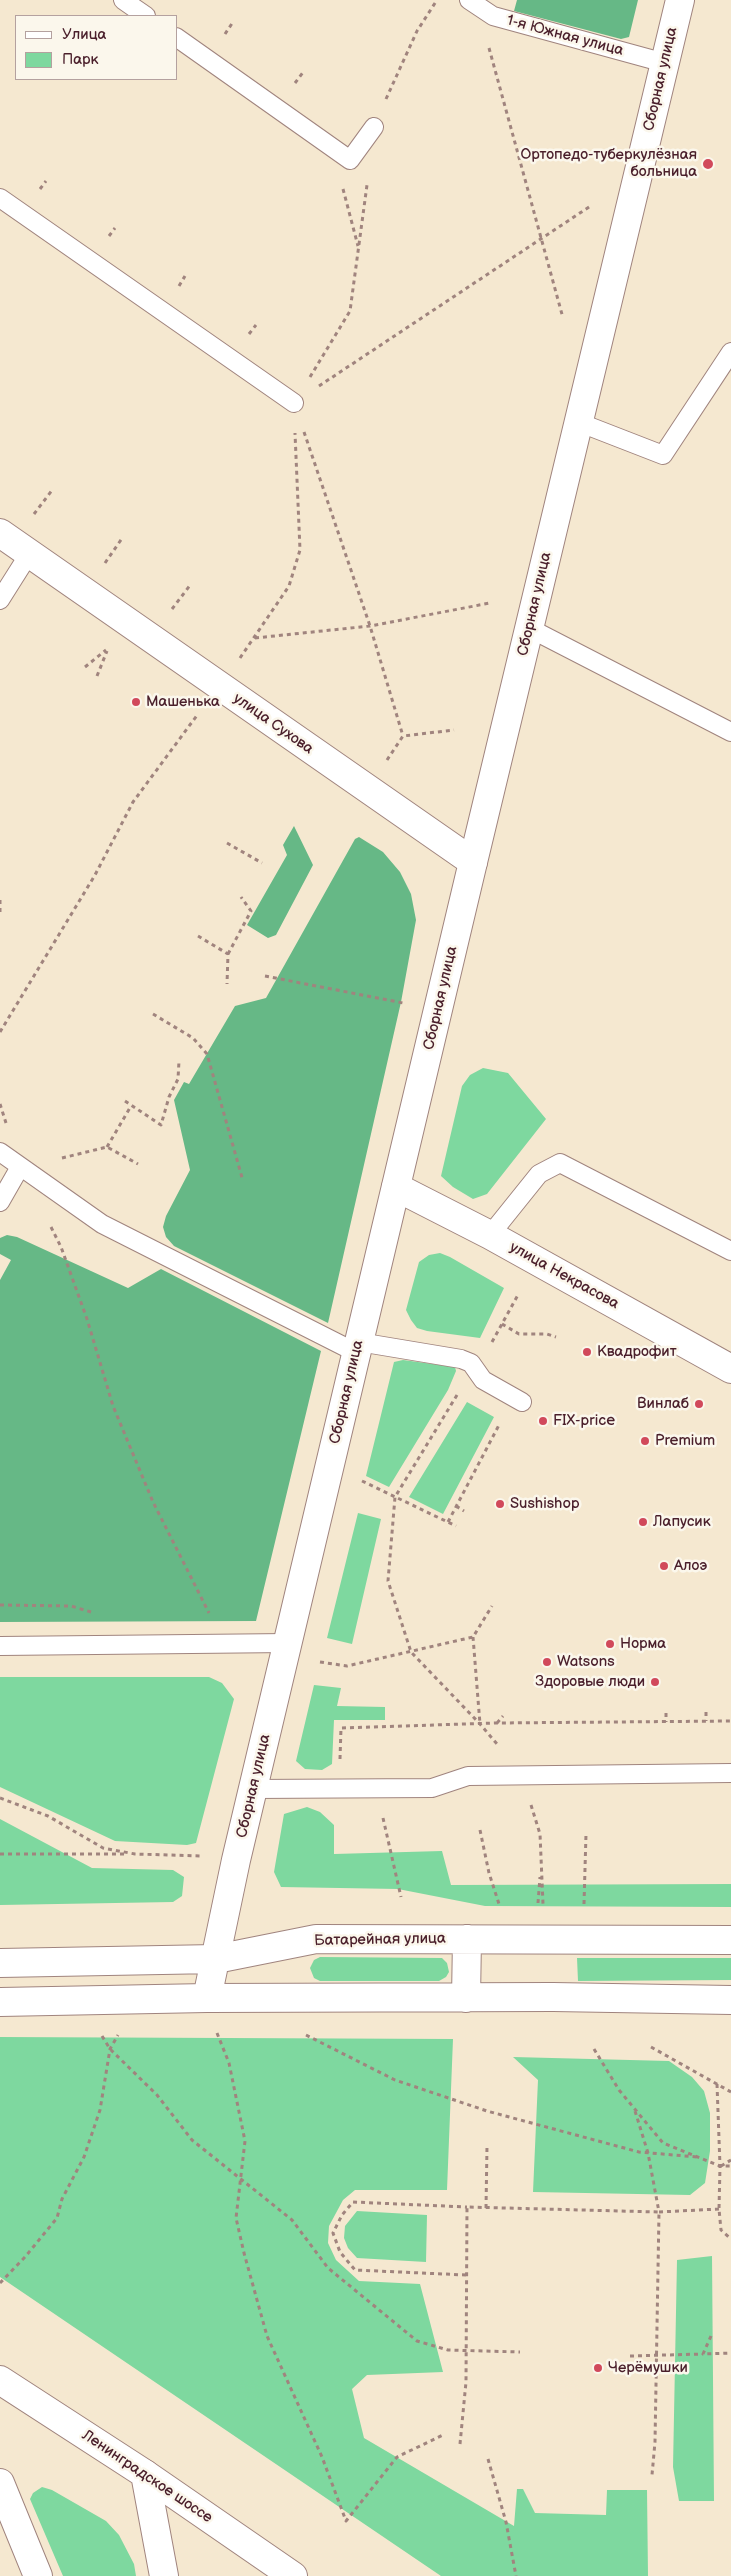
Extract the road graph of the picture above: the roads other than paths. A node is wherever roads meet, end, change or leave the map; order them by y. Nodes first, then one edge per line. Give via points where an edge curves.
1 (123, 0) edge
2 (680, 0) edge
3 (474, 3) edge
4 (145, 15) edge
5 (178, 38) edge
6 (665, 63) junction
7 (374, 126) road end
8 (0, 198) edge
9 (731, 352) edge
10 (294, 403) road end
11 (578, 422) junction
12 (0, 533) edge
13 (29, 554) junction
14 (0, 600) edge
15 (529, 628) junction
16 (731, 732) edge
17 (473, 862) junction
18 (0, 1152) edge
19 (20, 1167) junction
20 (396, 1187) junction
21 (0, 1202) edge
22 (490, 1235) junction
23 (731, 1251) edge
24 (358, 1347) junction
25 (731, 1369) edge
26 (518, 1400) road end
27 (288, 1643) junction
28 (0, 1646) edge
29 (731, 1772) edge
30 (253, 1789) junction
31 (467, 1939) junction
32 (731, 1940) edge
33 (216, 1959) junction
34 (0, 1963) edge
35 (207, 1998) junction
36 (466, 1998) junction
37 (731, 2000) edge
38 (0, 2002) edge
39 (0, 2380) edge
40 (144, 2474) junction
41 (0, 2483) edge
42 (38, 2576) edge
43 (164, 2576) edge
44 (293, 2576) edge

1 - 4 lane
2 - 6 street, Сборная улица
3 - 6 lane, 1-я Южная улица via 493,16
5 - 7 lane via 350,160
6 - 11 street, Сборная улица
8 - 10 lane
9 - 11 lane via 663,455
11 - 15 street, Сборная улица
12 - 13 street, улица Сухова
13 - 14 lane
13 - 17 street, улица Сухова
15 - 16 lane
15 - 17 street, Сборная улица
17 - 20 street, Сборная улица
18 - 19 lane
19 - 21 lane
19 - 24 lane via 102,1224
20 - 22 street, улица Некрасова
20 - 24 street, Сборная улица
22 - 23 lane via 539,1174 560,1164
22 - 25 street, улица Некрасова
24 - 26 lane via 461,1359 470,1363 483,1380
24 - 27 street, Сборная улица
27 - 28 lane
27 - 30 street, Сборная улица
29 - 30 lane via 468,1776 432,1788
30 - 33 street, Сборная улица
31 - 32 street, Батарейная улица
31 - 33 street, Батарейная улица via 316,1939
31 - 36 street
33 - 34 street, Батарейная улица
33 - 35 street, Сборная улица
35 - 36 street
35 - 38 street
36 - 37 street
39 - 40 street, Ленинградское шоссе
40 - 43 street
40 - 44 street, Ленинградское шоссе
41 - 42 street

